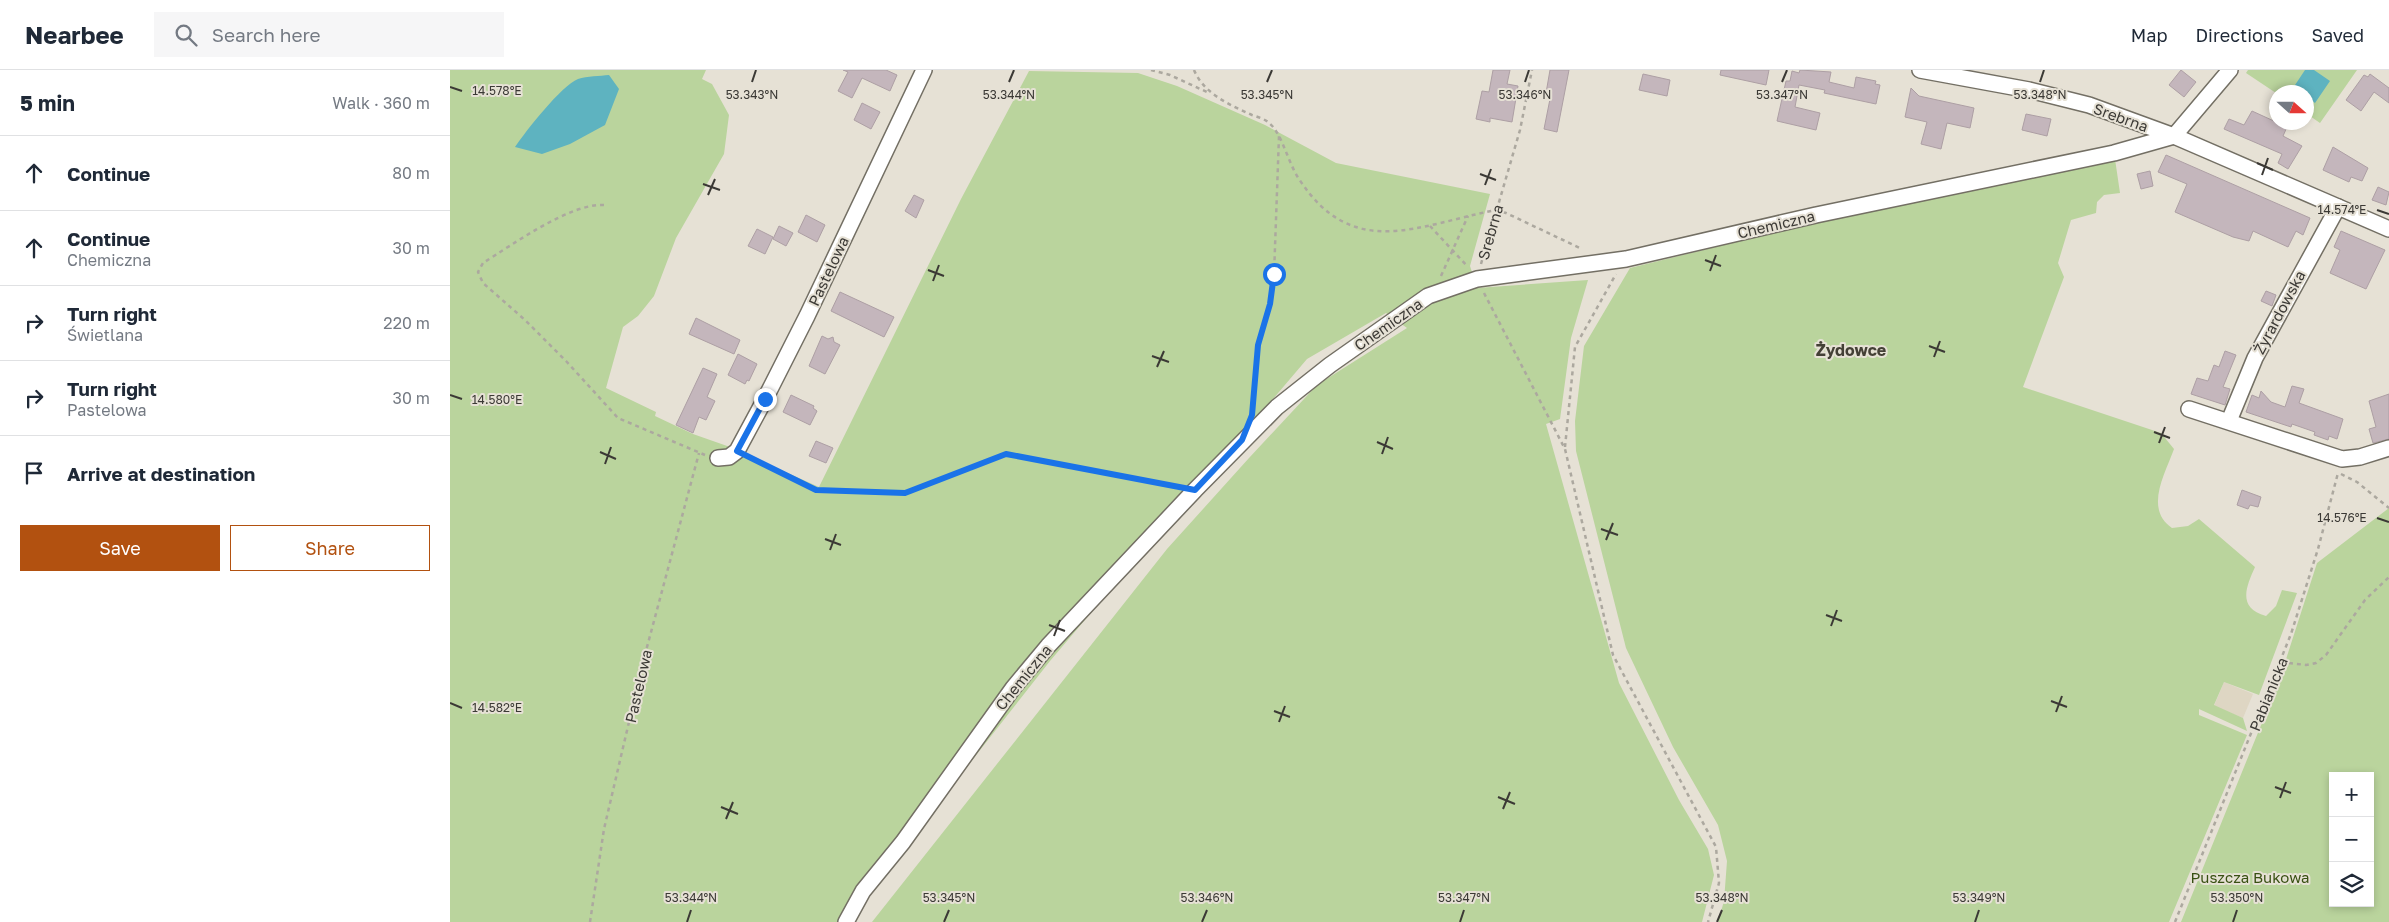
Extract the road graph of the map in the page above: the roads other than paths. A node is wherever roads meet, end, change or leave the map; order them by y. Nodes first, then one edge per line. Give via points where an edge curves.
1 (924, 70) edge
2 (1920, 70) edge
3 (2230, 70) edge
4 (1936, 72) edge
5 (2174, 136) junction
6 (2338, 207) junction
7 (2389, 229) edge
8 (2189, 409) dead end
9 (2229, 421) junction
10 (2389, 448) edge
11 (718, 458) dead end
12 (846, 922) edge

1 - 11 street, Pastelowa via 807,316 737,451 728,457
2 - 4 street, Srebrna
3 - 5 street
4 - 5 street, Srebrna via 2062,97
5 - 6 street, Srebrna
5 - 12 street, Chemiczna via 2114,153 1816,214 1626,259 1477,278 1428,296 1298,389 1249,433 1048,646 1013,688 903,842 863,891
6 - 7 street, Srebrna
6 - 9 street, Żyrardowska via 2255,358
8 - 9 street
9 - 10 street via 2340,466

